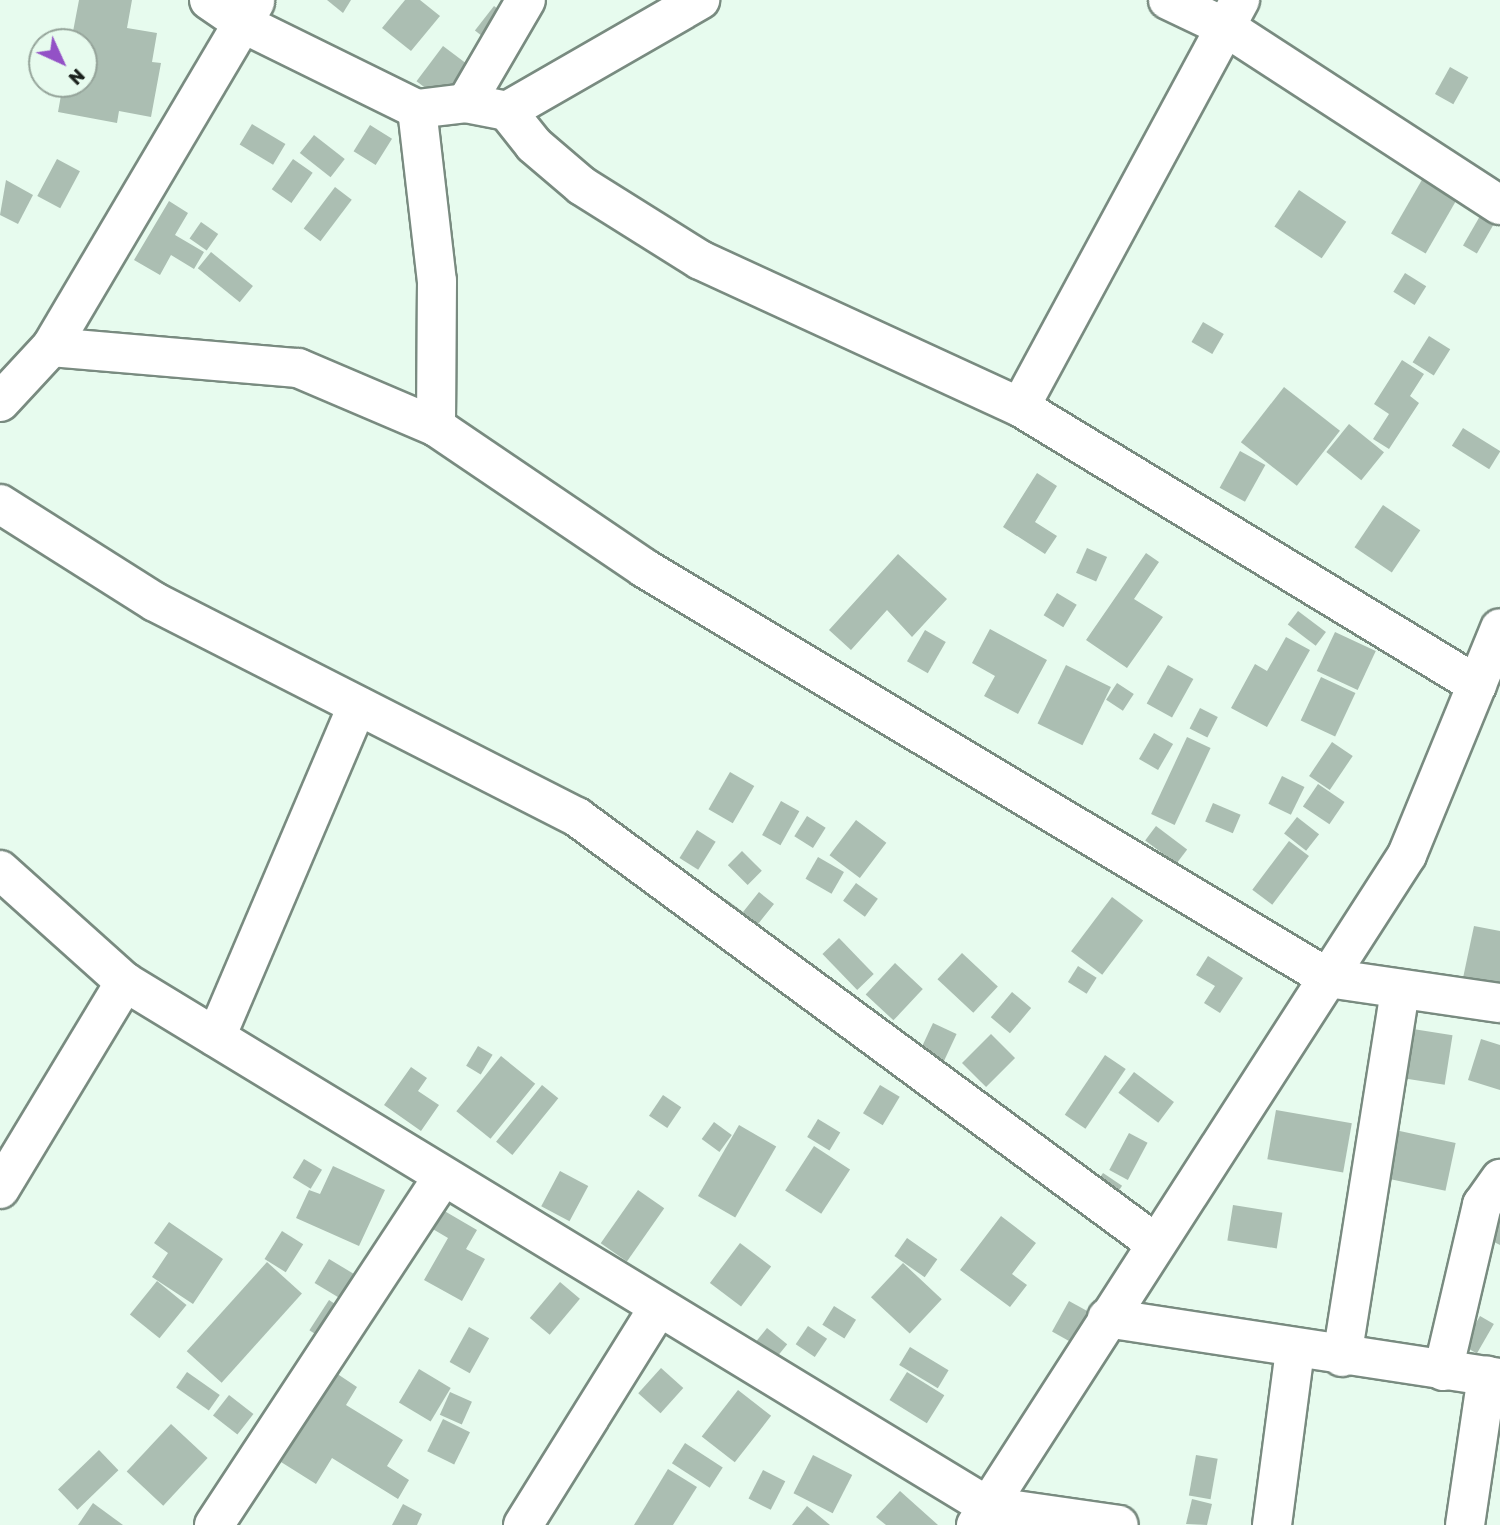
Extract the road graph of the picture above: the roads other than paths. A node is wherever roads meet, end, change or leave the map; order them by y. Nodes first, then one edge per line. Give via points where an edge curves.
1 (209, 0) edge
2 (526, 0) edge
3 (700, 0) edge
4 (1168, 0) edge
5 (250, 12) edge
6 (1234, 14) edge
7 (466, 103) junction
8 (417, 109) junction
9 (507, 111) junction
10 (1500, 205) edge
11 (51, 347) junction
12 (0, 402) edge
13 (1020, 407) junction
14 (436, 427) junction
15 (0, 504) edge
16 (1500, 628) edge
17 (1477, 685) junction
18 (357, 706) junction
19 (0, 870) edge
20 (1328, 978) junction
21 (125, 982) junction
22 (1400, 990) junction
23 (1500, 1003) edge
24 (216, 1037) junction
25 (443, 1176) junction
26 (1500, 1180) edge
27 (0, 1189) edge
28 (1156, 1243) junction
29 (657, 1310) junction
30 (1107, 1318) junction
31 (1294, 1351) junction
32 (1342, 1357) junction
33 (1443, 1371) junction
34 (1493, 1377) edge
35 (981, 1515) edge
36 (214, 1525) edge
37 (523, 1525) edge
38 (1119, 1525) edge
39 (1272, 1525) edge
40 (1465, 1525) edge

1 - 5 street
2 - 7 street
3 - 9 street
4 - 6 street
5 - 8 street
5 - 11 street
6 - 10 street
6 - 13 street
7 - 8 street
7 - 9 street
8 - 14 street via 437,281
9 - 13 street via 534,145 582,186 700,260
11 - 12 street
11 - 14 street via 298,368
13 - 17 street
14 - 20 street via 644,568
15 - 18 street via 155,602
16 - 17 street
17 - 20 street via 1407,855
18 - 24 street
18 - 28 street via 577,817
19 - 21 street
20 - 22 street
20 - 28 street
21 - 24 street
21 - 27 street
22 - 23 street
22 - 32 street
24 - 25 street
25 - 29 street
25 - 36 street
26 - 33 street via 1482,1205
28 - 30 street
29 - 35 street
29 - 37 street
30 - 31 street
30 - 35 street
31 - 32 street
31 - 39 street
32 - 33 street
33 - 34 street
34 - 40 street
35 - 38 street

